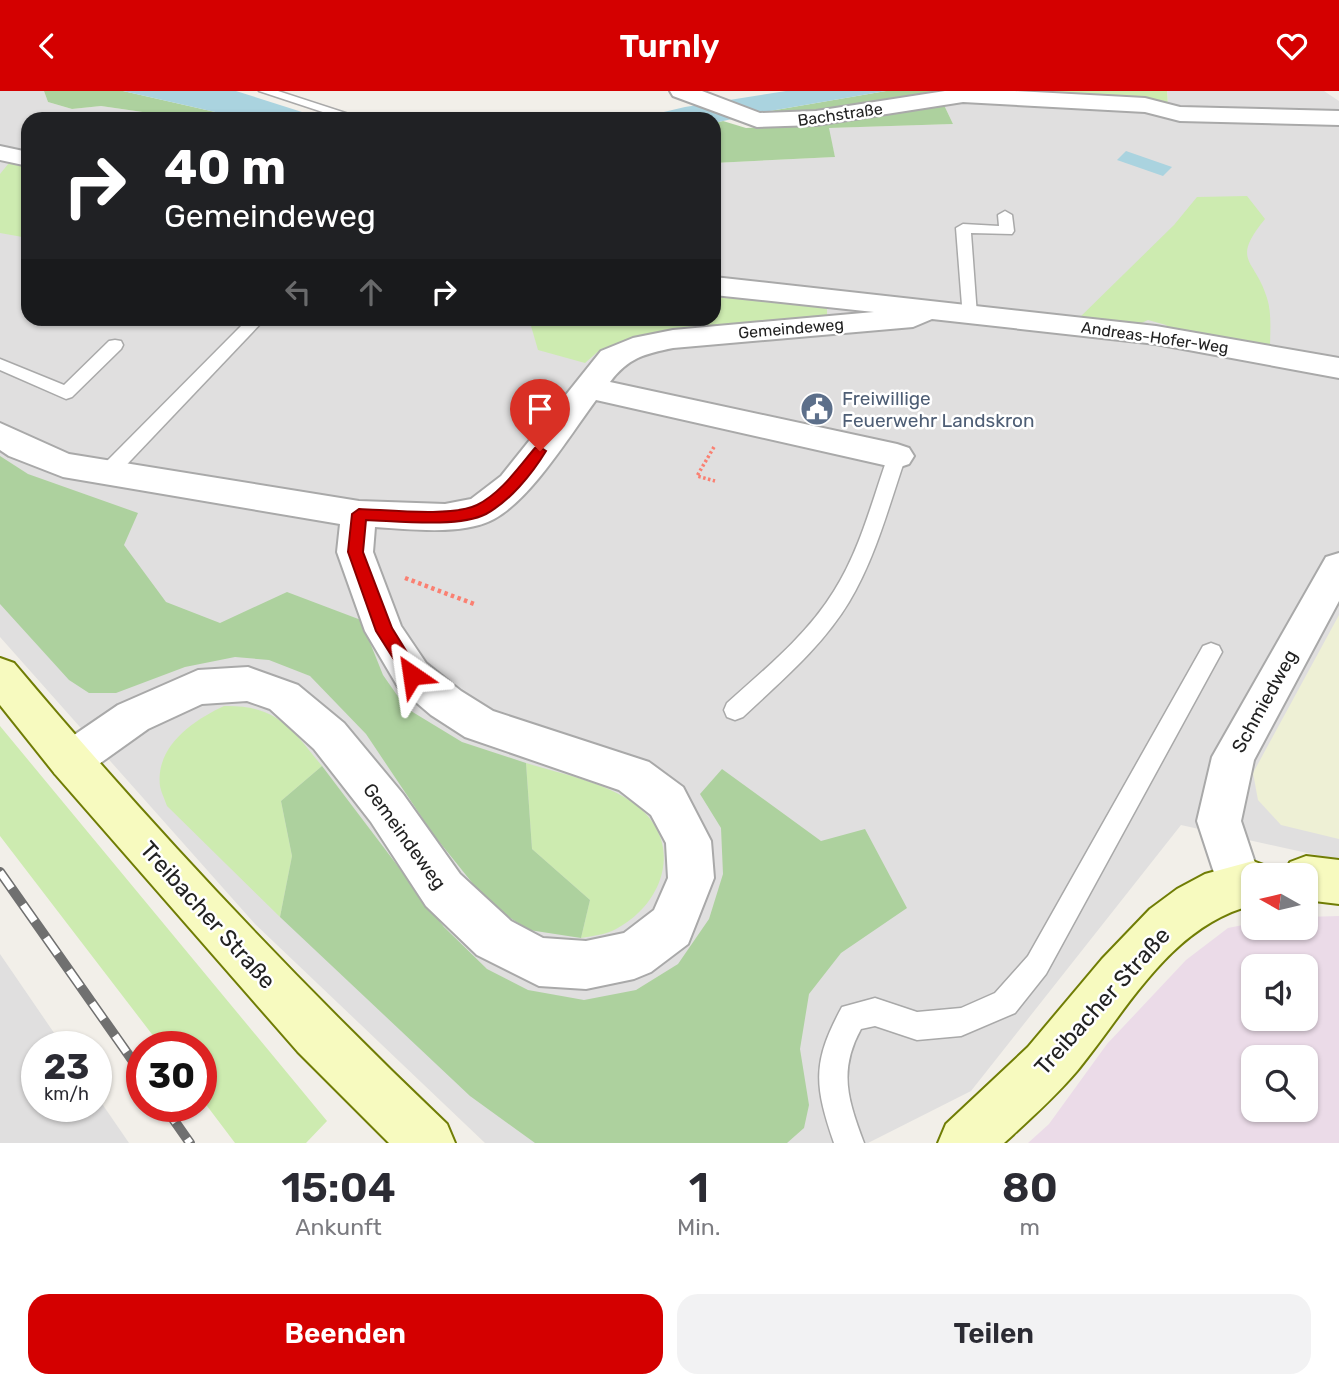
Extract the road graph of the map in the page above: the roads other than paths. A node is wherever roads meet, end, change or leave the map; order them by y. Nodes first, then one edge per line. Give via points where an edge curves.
1 (265, 91) edge
2 (683, 93) edge
3 (335, 112) edge
4 (1339, 118) edge
5 (0, 153) edge
6 (21, 158) edge
7 (1005, 215) dead end
8 (721, 287) edge
9 (924, 311) junction
10 (969, 315) junction
11 (250, 326) edge
12 (115, 345) dead end
13 (0, 364) edge
14 (1339, 368) edge
15 (590, 388) junction
16 (0, 434) edge
17 (897, 456) joint
18 (107, 473) junction
19 (359, 514) junction
20 (1339, 567) edge
21 (1211, 652) dead end
22 (0, 675) edge
23 (734, 710) dead end
24 (70, 761) junction
25 (1241, 872) edge
26 (1318, 879) edge
27 (1339, 882) edge
28 (1241, 886) edge
29 (428, 1143) edge
30 (849, 1143) edge
31 (965, 1143) edge

1 - 3 lane
2 - 4 street, Bachstraße via 757,120 816,118 963,95 1145,105 1180,114
5 - 6 street
7 - 10 lane via 1007,231 964,228
8 - 9 street, Andreas-Hofer-Weg
9 - 10 street, Andreas-Hofer-Weg
9 - 15 street, Gemeindeweg via 913,318 643,345 612,358
10 - 14 street, Andreas-Hofer-Weg via 1156,335
11 - 18 lane
12 - 13 lane via 66,394
15 - 17 street
15 - 19 street, Gemeindeweg via 513,485 481,510 445,517
16 - 18 street, Gemeindeweg via 63,465
17 - 23 lane via 842,597 801,650
18 - 19 street, Gemeindeweg
19 - 24 street, Gemeindeweg via 355,552 384,631 412,675 480,724 634,776 667,801 688,841 691,878 671,927 634,955 586,965 539,962 494,939 443,890 387,808 329,736 284,697 248,684 198,687 132,717
20 - 25 street, Schmiedweg via 1233,757 1219,821
21 - 30 lane via 1037,965 1005,1003 961,1022 917,1026 874,1013 852,1017 831,1067 834,1105
22 - 24 street, Treibacher Straße
24 - 29 street, Treibacher Straße via 316,1034
26 - 27 street
28 - 31 street, Treibacher Straße via 1191,905 1139,954 1056,1055

